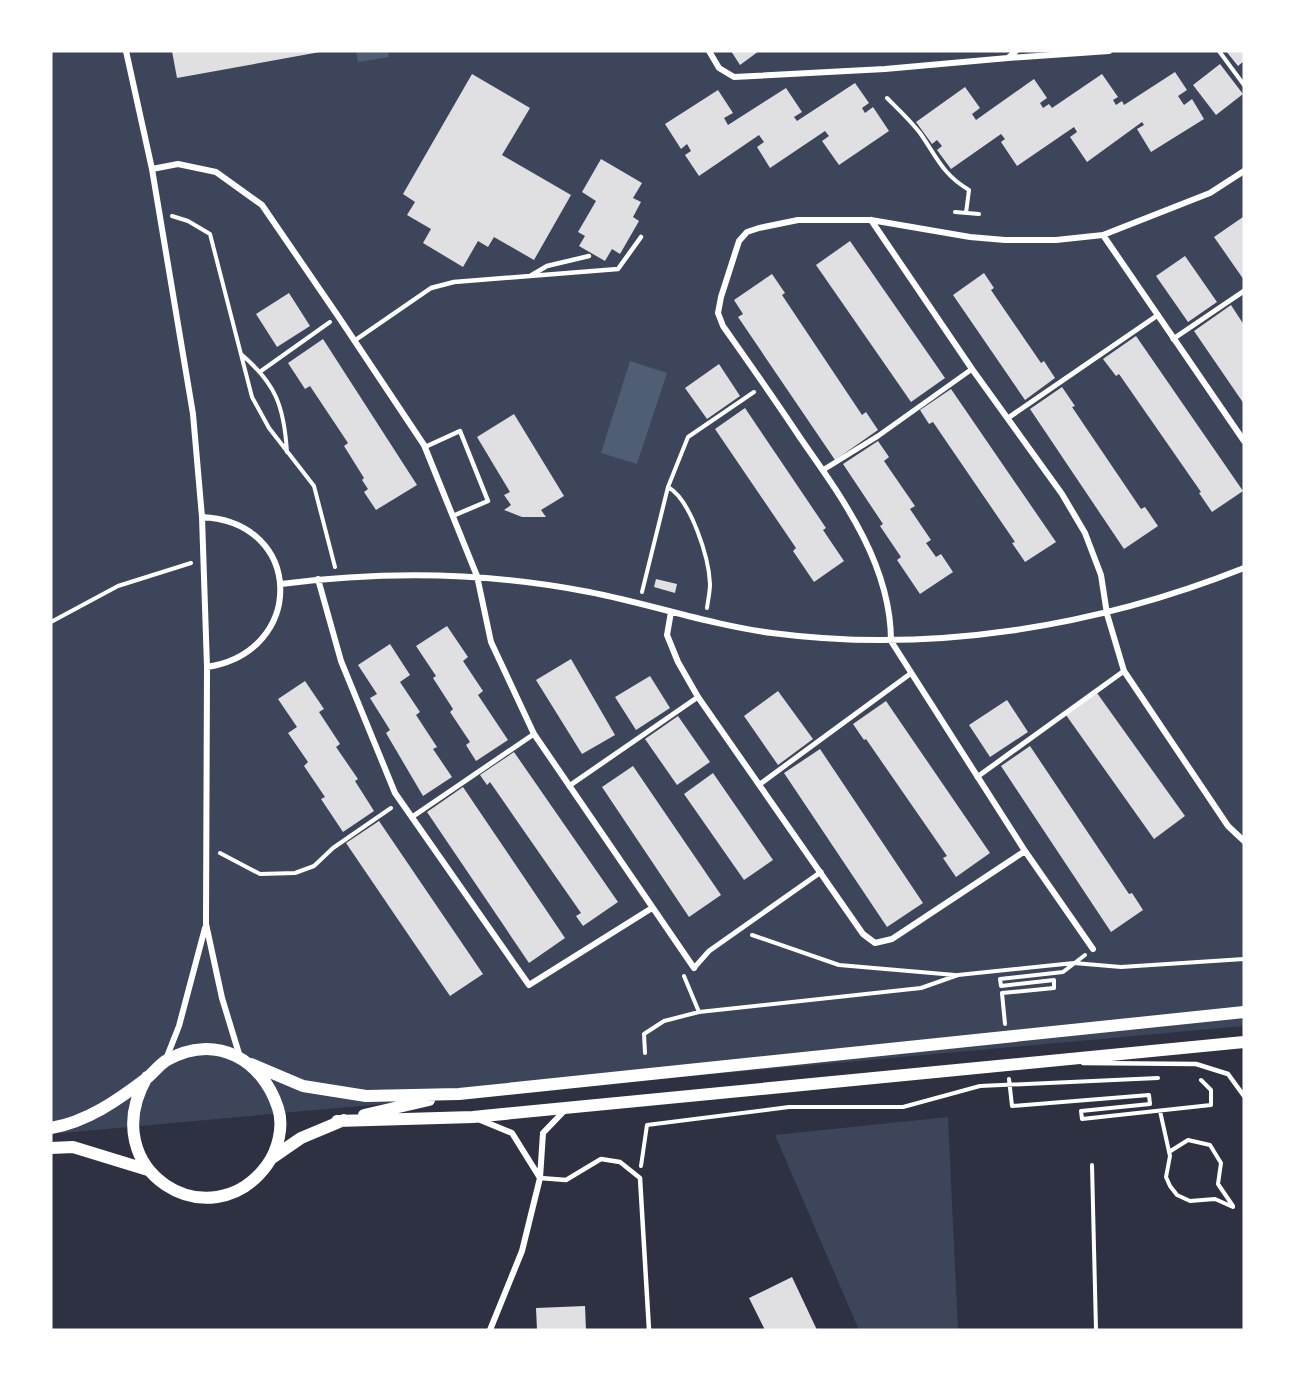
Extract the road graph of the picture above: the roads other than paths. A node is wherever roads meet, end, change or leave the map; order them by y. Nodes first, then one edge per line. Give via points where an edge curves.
1 (126, 51) edge
2 (709, 51) edge
3 (1016, 51) edge
4 (1109, 51) edge
5 (1008, 58) junction
6 (152, 169) junction
7 (1244, 172) edge
8 (871, 220) junction
9 (1103, 235) junction
10 (641, 237) dead end
11 (589, 256) dead end
12 (528, 277) junction
13 (1244, 291) edge
14 (1158, 315) junction
15 (1173, 339) junction
16 (354, 341) junction
17 (972, 369) junction
18 (1008, 418) junction
19 (1244, 441) edge
20 (425, 447) junction
21 (823, 470) junction
22 (455, 515) junction
23 (202, 517) junction
24 (1244, 568) edge
25 (477, 576) junction
26 (318, 579) junction
27 (281, 584) junction
28 (671, 612) junction
29 (1107, 614) junction
30 (891, 641) junction
31 (207, 667) junction
32 (1124, 671) junction
33 (910, 674) junction
34 (698, 697) junction
35 (534, 734) junction
36 (977, 777) junction
37 (760, 784) junction
38 (570, 786) junction
39 (412, 817) junction
40 (1244, 841) edge
41 (1025, 851) junction
42 (821, 872) junction
43 (652, 908) junction
44 (206, 924) junction
45 (1093, 949) road end
46 (694, 968) joint
47 (1244, 1012) edge
48 (1244, 1042) edge
49 (166, 1061) junction
50 (246, 1061) junction
51 (1033, 1062) junction
52 (147, 1077) junction
53 (459, 1094) junction
54 (1244, 1096) edge
55 (568, 1107) junction
56 (472, 1117) junction
57 (337, 1121) junction
58 (51, 1128) edge
59 (51, 1148) edge
60 (272, 1158) junction
61 (148, 1170) junction
62 (540, 1178) junction
63 (489, 1330) edge
64 (649, 1330) edge

1 - 6 street
2 - 5 street via 719,68 734,77
3 - 5 street
4 - 5 street
6 - 16 street via 178,164 216,172 262,205
6 - 23 street via 193,414
7 - 9 street via 1210,193
8 - 9 street via 1005,240
8 - 17 street
8 - 21 street via 798,220 747,232 739,241 718,313 723,326
9 - 14 street
10 - 12 lane via 618,269
11 - 12 lane via 547,266
12 - 16 lane via 454,282 431,288
13 - 15 street
14 - 15 street
14 - 18 street
15 - 19 street
16 - 20 street
17 - 18 street
17 - 21 street
18 - 29 street via 1085,533 1101,575
20 - 22 street
20 - 22 lane via 460,431 489,501
21 - 30 street via 850,510 885,589 891,614
22 - 25 street
23 - 27 street via 235,522 251,531 266,546
23 - 31 street
24 - 29 street via 1157,601
25 - 26 street
25 - 28 street via 590,592
25 - 35 street via 491,642
26 - 27 street
26 - 39 street via 341,661 395,793
27 - 31 street via 276,618 264,637 229,664
28 - 30 street via 772,633
28 - 34 street via 667,635
29 - 30 street via 1006,630
29 - 32 street
30 - 33 street
31 - 44 street
32 - 36 street
32 - 40 street via 1228,826
33 - 36 street
33 - 37 street
34 - 37 street
34 - 38 street
35 - 38 street
35 - 39 street
36 - 41 street
37 - 42 street
38 - 43 street
39 - 43 street via 529,985
41 - 42 street via 892,939 875,943 863,934
41 - 45 street
42 - 46 street via 709,951
43 - 46 street
44 - 49 street
44 - 50 street via 222,998
47 - 53 main road
48 - 51 main road
49 - 50 main road via 188,1051 217,1049
49 - 52 main road
50 - 53 main road via 303,1086 366,1096
50 - 60 main road via 271,1088 280,1113 280,1132
51 - 54 lane via 1196,1064 1228,1074
51 - 55 main road
52 - 58 main road via 98,1112
52 - 61 main road via 137,1096 132,1119 135,1145
53 - 57 main road
55 - 56 main road
55 - 62 street via 543,1133
56 - 57 main road
56 - 62 street via 512,1133
57 - 60 main road via 301,1138
59 - 61 main road via 73,1148
60 - 61 main road via 259,1175 236,1191 214,1197 186,1195
62 - 63 street via 522,1251
62 - 64 lane via 566,1180 601,1159 620,1162 640,1178

